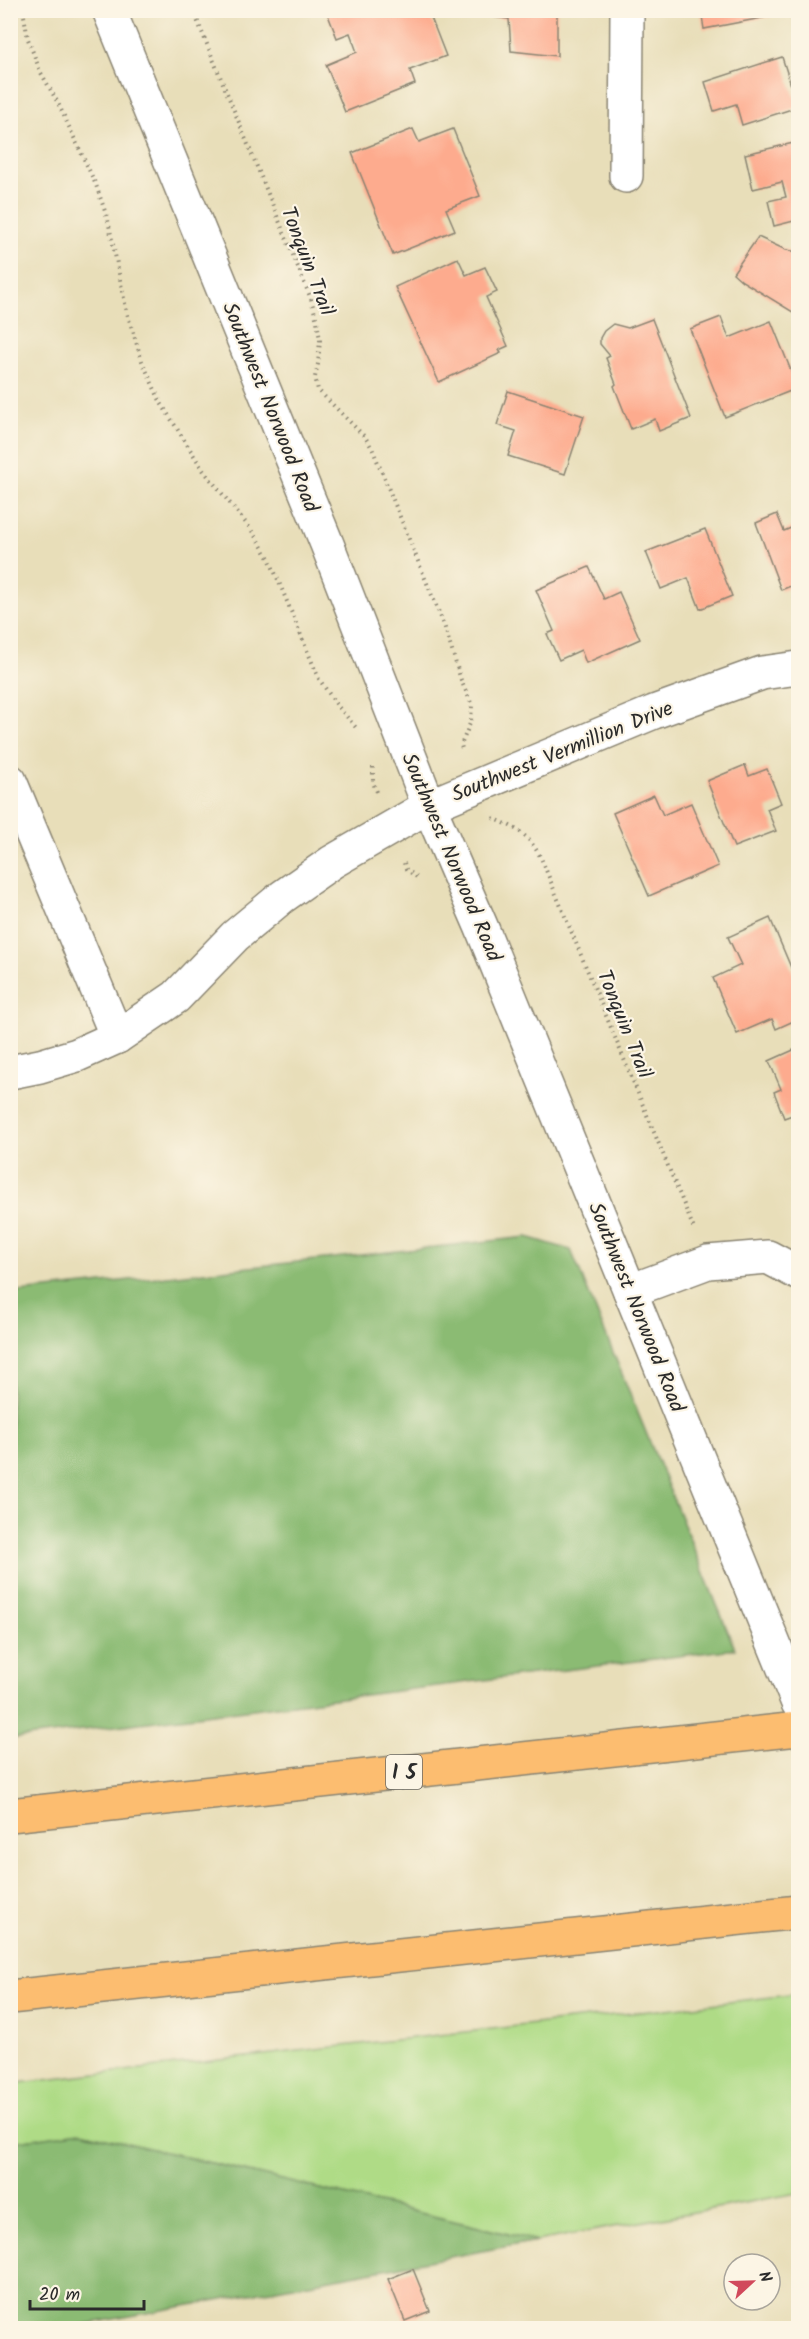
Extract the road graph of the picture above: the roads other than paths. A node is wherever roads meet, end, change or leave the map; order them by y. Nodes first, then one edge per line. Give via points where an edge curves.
1 (110, 10) edge
2 (627, 10) edge
3 (626, 176) dead end
4 (798, 668) edge
5 (10, 781) edge
6 (429, 806) junction
7 (117, 1037) junction
8 (10, 1072) edge
9 (798, 1273) edge
10 (630, 1291) junction
11 (798, 1703) edge
12 (798, 1729) edge
13 (10, 1815) edge
14 (798, 1912) edge
15 (10, 1996) edge

1 - 6 street, Southwest Norwood Road via 323,533
2 - 3 street
4 - 6 street, Southwest Vermillion Drive via 762,673 654,712
5 - 7 street
6 - 7 street, Southwest Vermillion Drive via 332,862 282,897 235,936 176,997
6 - 10 street, Southwest Norwood Road
7 - 8 street, Southwest Vermillion Drive via 77,1054
9 - 10 street via 768,1257 708,1262
10 - 11 street, Southwest Norwood Road
12 - 13 highway, I 5
14 - 15 highway

